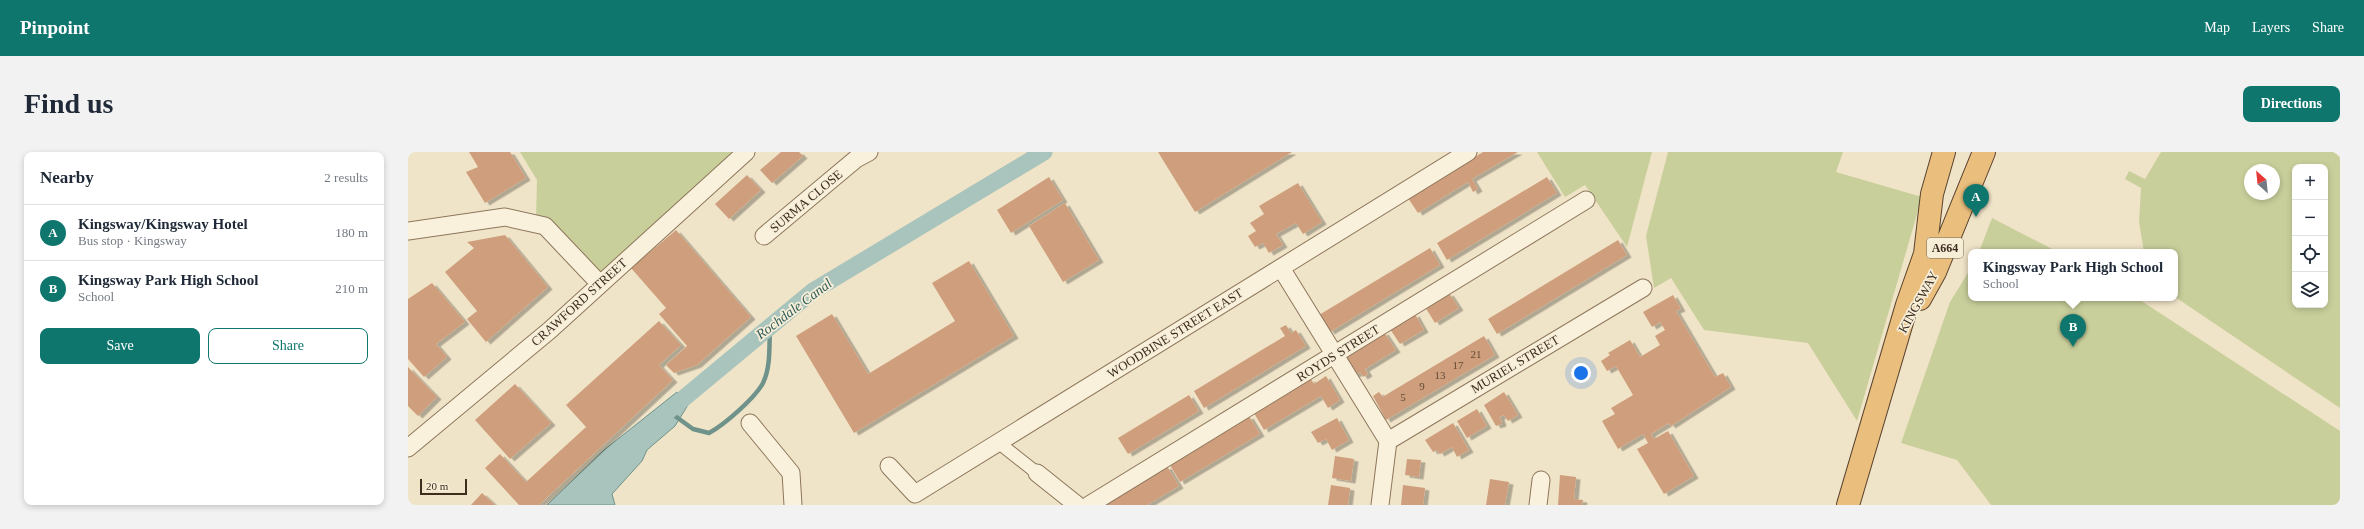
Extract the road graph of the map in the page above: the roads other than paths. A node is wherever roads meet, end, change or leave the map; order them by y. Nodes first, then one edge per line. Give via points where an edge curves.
1 (746, 152) edge
2 (869, 152) edge
3 (1468, 152) edge
4 (1944, 152) edge
5 (1959, 152) edge
6 (1984, 152) edge
7 (1586, 200) dead end
8 (408, 231) edge
9 (764, 236) dead end
10 (1925, 254) junction
11 (1281, 268) junction
12 (599, 284) junction
13 (1643, 288) dead end
14 (1897, 340) junction
15 (1335, 355) junction
16 (750, 423) dead end
17 (1388, 441) junction
18 (999, 443) junction
19 (408, 448) edge
20 (889, 466) dead end
21 (1037, 473) joint
22 (1541, 480) dead end
23 (793, 499) edge
24 (920, 500) edge
25 (1077, 505) edge
26 (1089, 505) edge
27 (1380, 505) edge
28 (1538, 505) edge
29 (1848, 505) edge

1 - 12 street, CRAWFORD STREET
2 - 9 street, SURMA CLOSE via 856,159
3 - 11 street, WOODBINE STREET EAST
4 - 10 highway, KINGSWAY / A664 via 1932,194
5 - 10 highway, A664
6 - 14 highway, KINGSWAY / A664 via 1935,272
7 - 15 street, ROYDS STREET
8 - 12 street via 505,217 545,226
10 - 14 highway, KINGSWAY / A664
11 - 15 street
11 - 18 street, WOODBINE STREET EAST
12 - 19 street, CRAWFORD STREET via 550,330
13 - 17 street, MURIEL STREET
14 - 29 highway, KINGSWAY / A664
15 - 17 street
15 - 26 street, ROYDS STREET
16 - 23 street via 790,474
17 - 27 street
18 - 21 street
18 - 24 street, WOODBINE STREET EAST
20 - 24 street, WOODBINE STREET EAST
21 - 25 street
22 - 28 street

